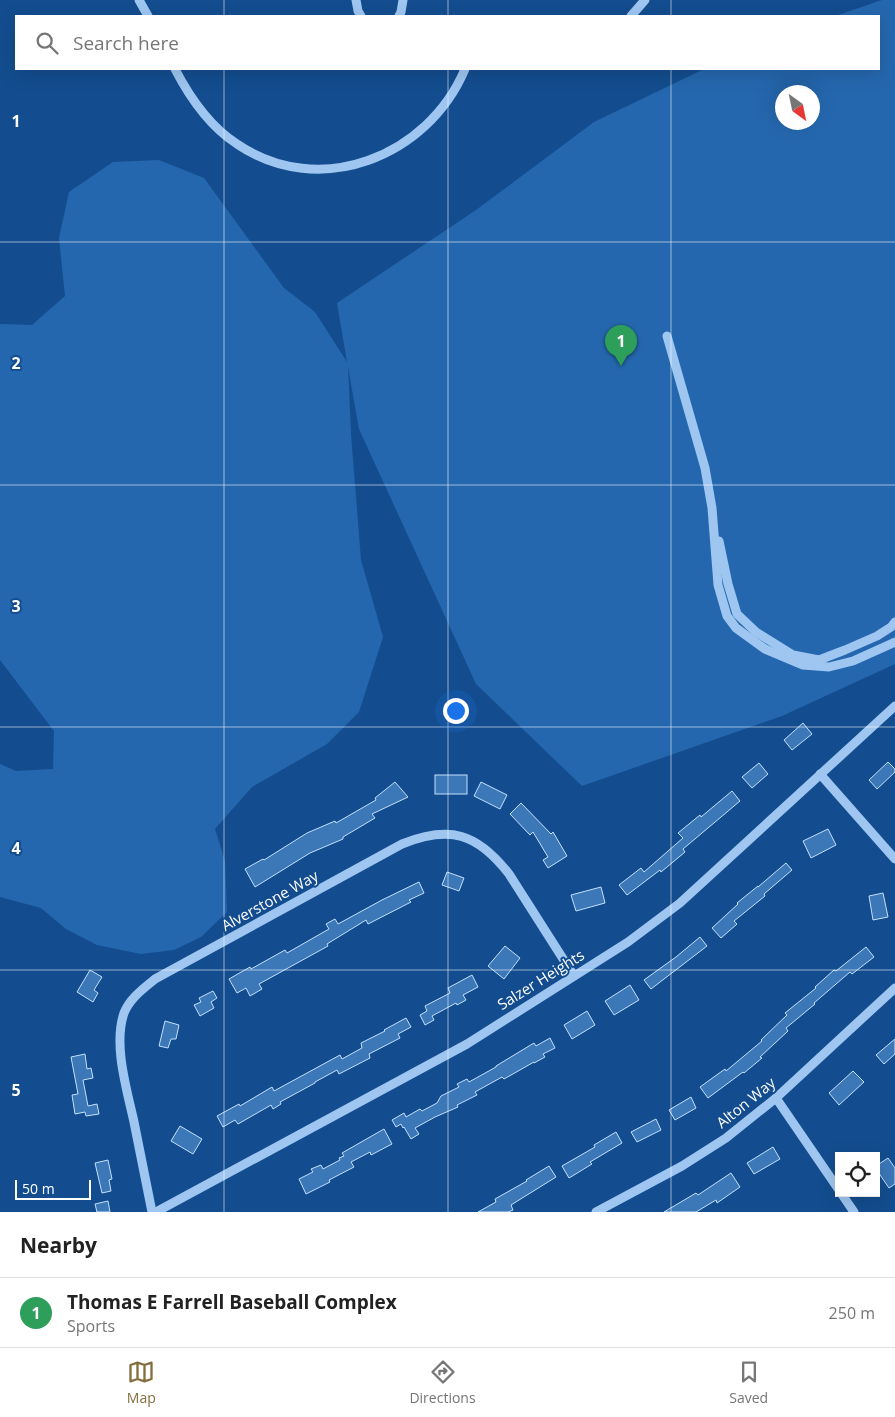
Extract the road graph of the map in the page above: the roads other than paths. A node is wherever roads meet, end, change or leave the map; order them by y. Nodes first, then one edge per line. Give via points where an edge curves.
1 (140, 0) edge
2 (356, 0) edge
3 (403, 0) edge
4 (645, 0) edge
5 (148, 15) edge
6 (360, 15) edge
7 (403, 15) edge
8 (633, 15) edge
9 (176, 70) edge
10 (464, 70) edge
11 (666, 336) dead end
12 (712, 508) junction
13 (895, 622) edge
14 (895, 642) edge
15 (895, 706) edge
16 (820, 774) junction
17 (895, 859) edge
18 (574, 976) junction
19 (895, 988) edge
20 (776, 1098) junction
21 (835, 1184) edge
22 (844, 1197) edge
23 (152, 1212) edge
24 (156, 1212) edge
25 (596, 1212) edge
26 (854, 1212) edge

1 - 5 street
2 - 6 street
3 - 7 street
4 - 8 street
9 - 10 street via 201,111 237,145 282,164 329,169 369,160 410,139 449,100
11 - 12 street via 705,468
12 - 13 street via 737,614 763,637 793,655 819,660 877,636
12 - 14 street via 718,586 727,616 736,628 765,649 802,665 829,667 853,661
15 - 16 street, Salzer Heights
16 - 17 street
16 - 18 street, Salzer Heights via 680,903 628,942
18 - 23 street, Alverstone Way via 499,862 479,844 457,835 444,834 402,844 155,979 132,1000 125,1012 120,1043
18 - 24 street, Salzer Heights via 467,1044
19 - 20 street, Alton Way
20 - 21 street
20 - 25 street, Alton Way via 714,1146
22 - 26 street

